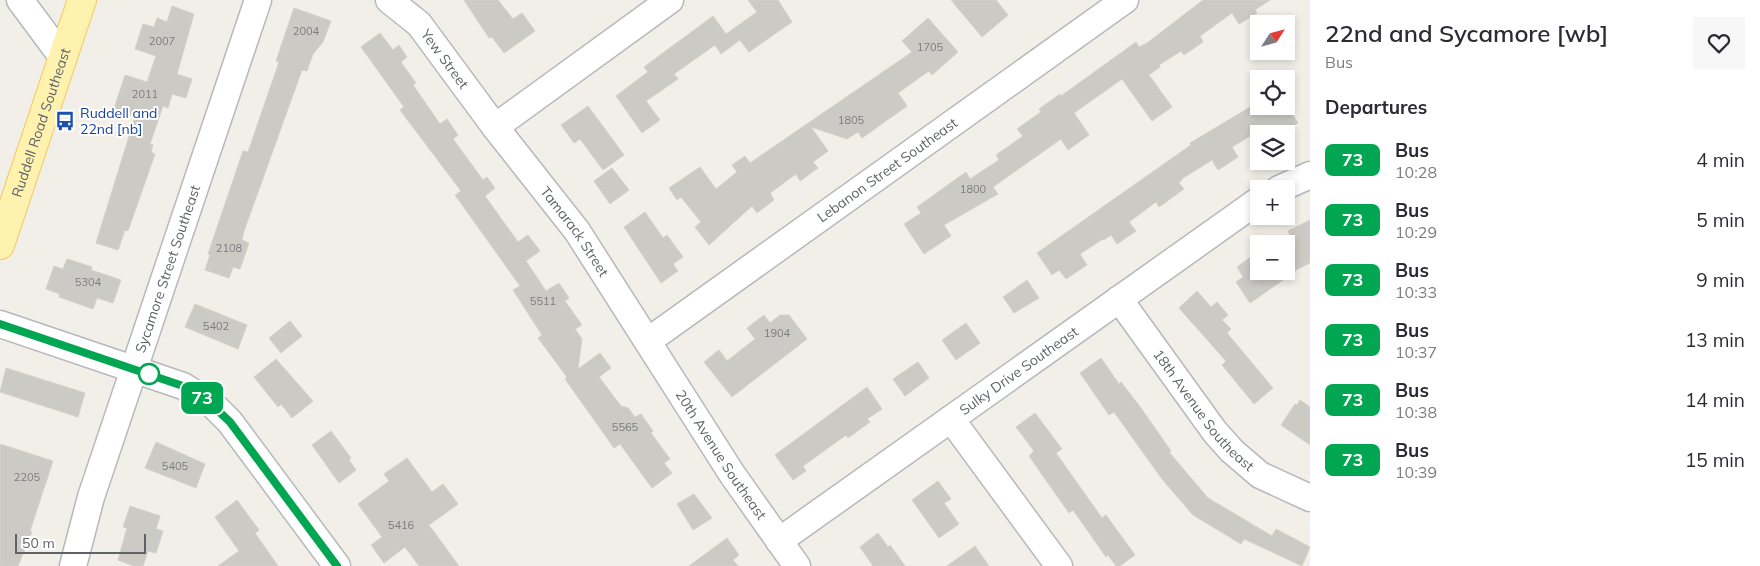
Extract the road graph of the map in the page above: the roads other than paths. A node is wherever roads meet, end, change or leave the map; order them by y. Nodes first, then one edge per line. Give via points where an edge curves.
1 (20, 0) edge
2 (82, 0) edge
3 (258, 0) edge
4 (390, 0) edge
5 (670, 0) edge
6 (1126, 0) edge
7 (63, 58) junction
8 (495, 127) junction
9 (1310, 175) edge
10 (1295, 182) edge
11 (1250, 206) edge
12 (0, 245) edge
13 (1118, 299) junction
14 (0, 324) edge
15 (648, 341) junction
16 (134, 369) junction
17 (951, 419) junction
18 (1310, 498) edge
19 (779, 541) junction
20 (73, 566) edge
21 (337, 566) edge
22 (797, 566) edge
23 (1059, 566) edge

1 - 7 street
2 - 7 main road, Ruddell Road Southeast
3 - 16 street, Sycamore Street Southeast
4 - 8 street, Yew Street via 419,24
5 - 8 street
6 - 15 street, Lebanon Street Southeast
7 - 12 main road, Ruddell Road Southeast
8 - 15 street, Tamarack Street via 577,231
9 - 10 street
11 - 13 street, Sulky Drive Southeast
13 - 17 street, Sulky Drive Southeast
13 - 18 street, 18th Avenue Southeast via 1232,451 1260,475
14 - 16 street
15 - 19 street, 20th Avenue Southeast via 732,474
16 - 20 street, Sycamore Street Southeast via 91,497
16 - 21 street via 183,386 230,422
17 - 19 street, Sulky Drive Southeast
17 - 23 street
19 - 22 street, 20th Avenue Southeast

